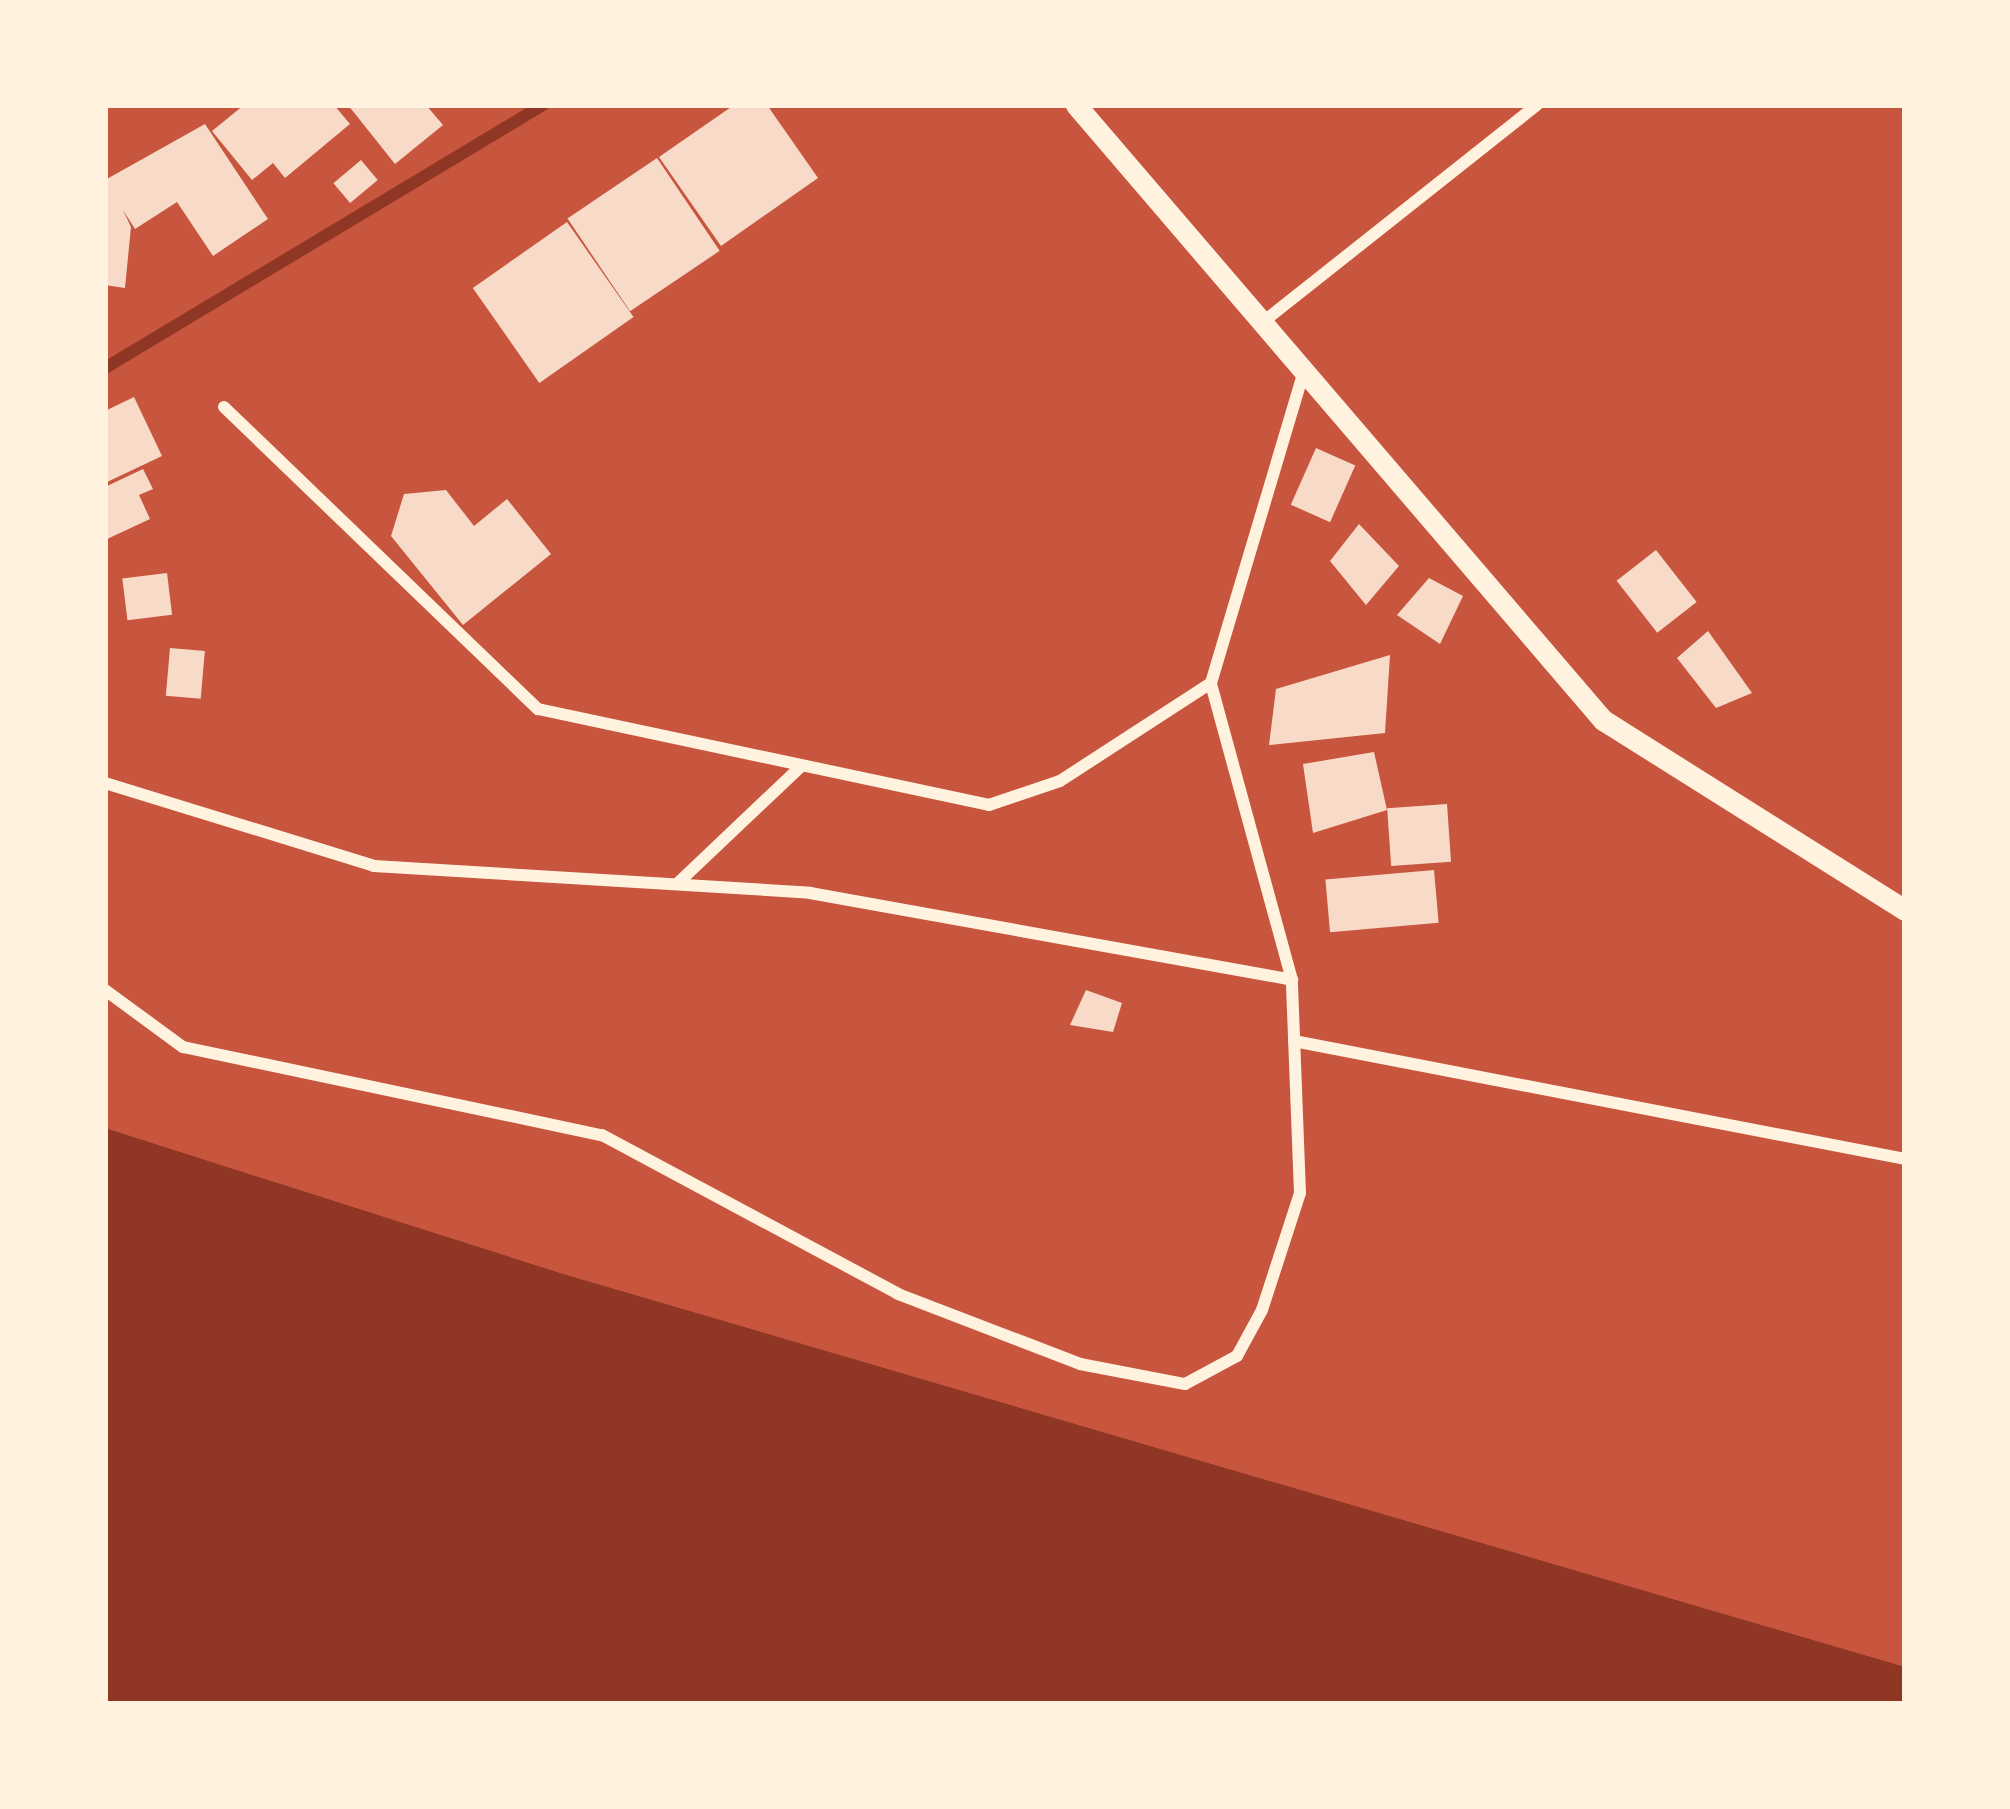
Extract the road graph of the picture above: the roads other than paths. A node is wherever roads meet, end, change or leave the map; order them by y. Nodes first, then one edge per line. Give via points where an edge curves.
1 (1076, 105) edge
2 (1537, 105) edge
3 (1263, 322) junction
4 (1305, 368) junction
5 (224, 407) dead end
6 (1210, 683) junction
7 (800, 766) junction
8 (105, 783) edge
9 (679, 882) junction
10 (1905, 910) edge
11 (1292, 980) junction
12 (105, 990) edge
13 (1294, 1041) junction
14 (1905, 1159) edge

1 - 3 street
2 - 3 street
3 - 4 street
4 - 6 street
4 - 10 street via 1603,720
5 - 7 street via 538,709
6 - 7 street via 1060,781 989,805
6 - 11 street
7 - 9 street
8 - 9 street via 374,866
9 - 11 street via 809,893
11 - 13 street
12 - 13 street via 183,1048 602,1136 898,1294 1080,1364 1185,1384 1237,1356 1262,1310 1300,1193
13 - 14 street

